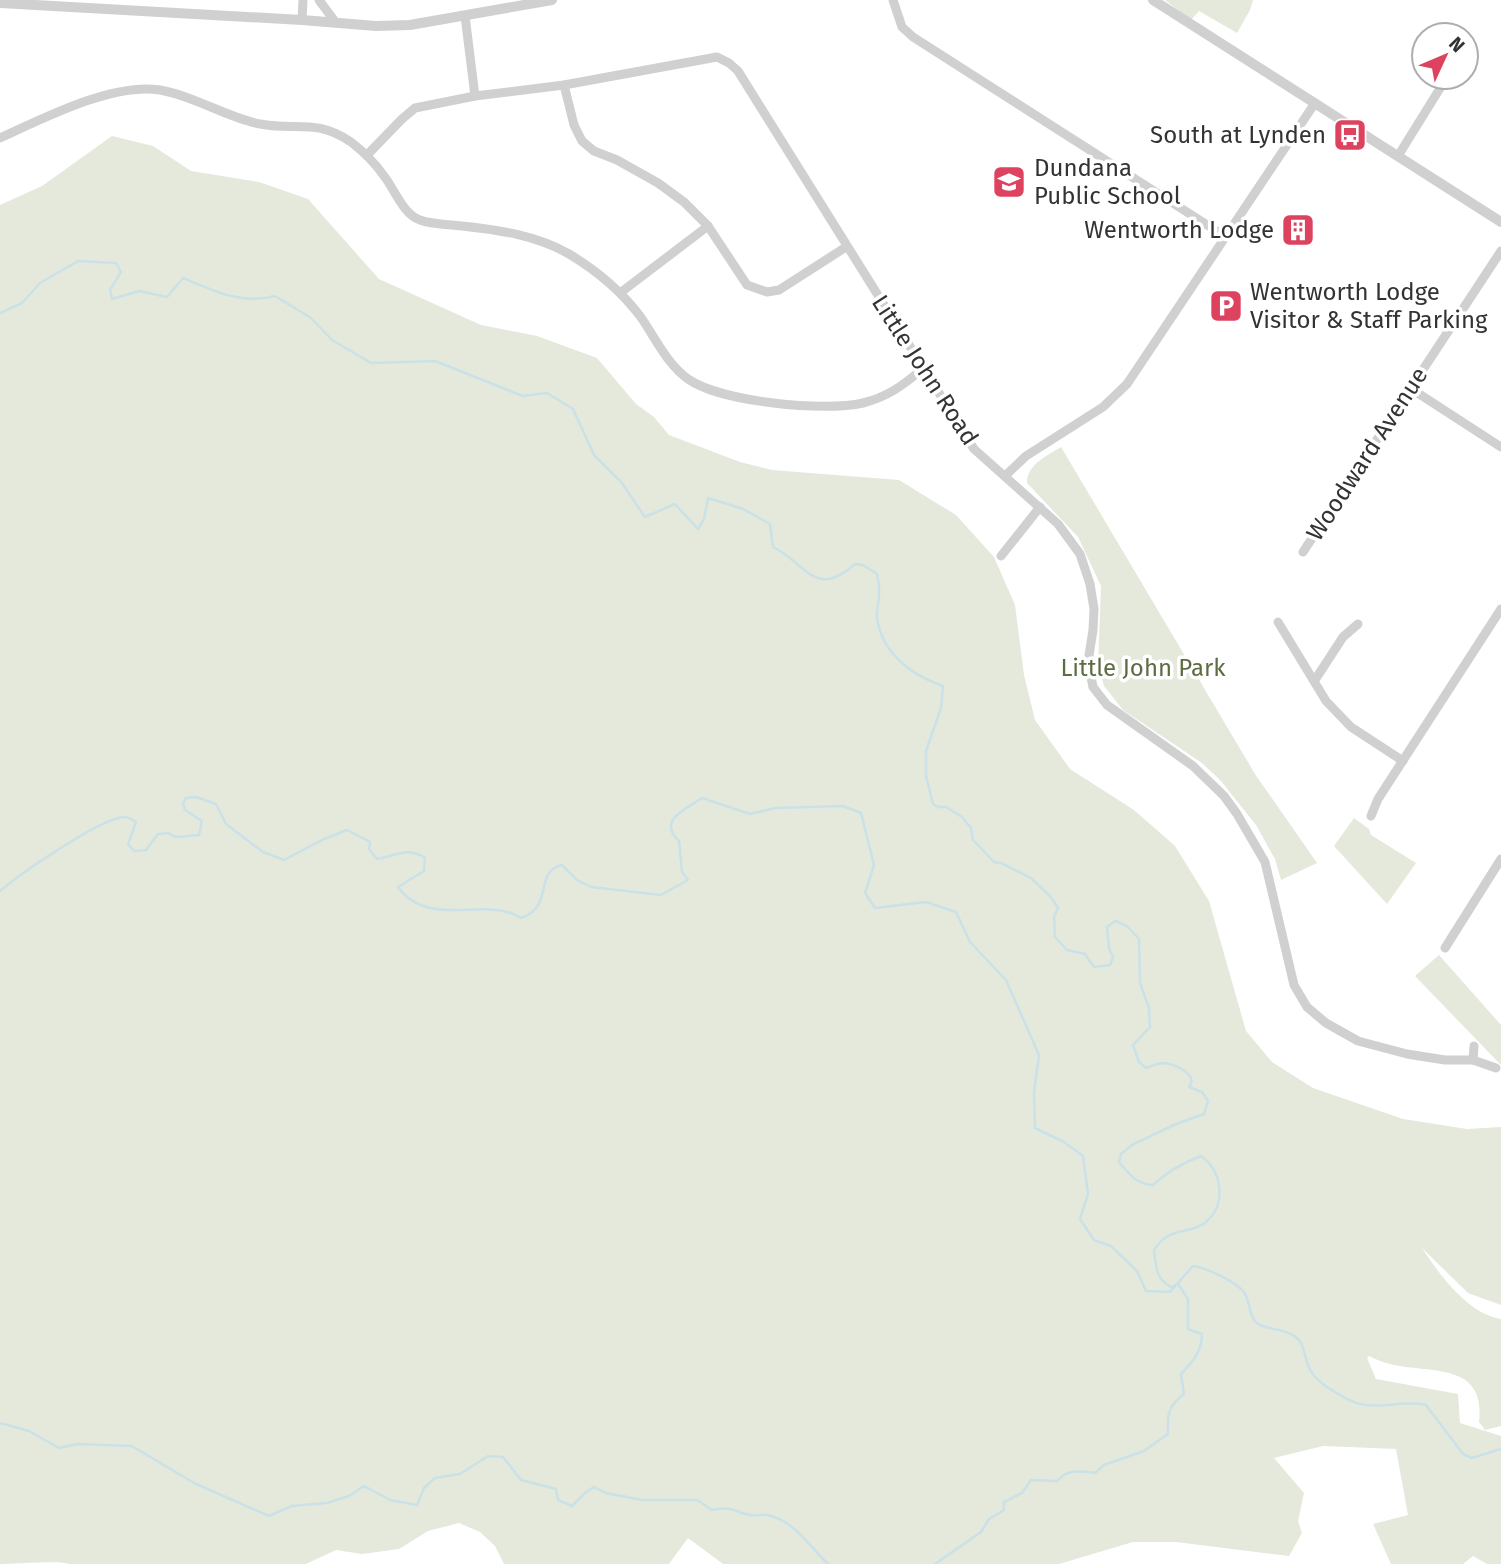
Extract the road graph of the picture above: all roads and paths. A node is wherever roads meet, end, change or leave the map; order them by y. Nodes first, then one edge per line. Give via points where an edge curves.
1 (303, 0) edge
2 (319, 0) edge
3 (552, 0) edge
4 (894, 0) edge
5 (1153, 0) edge
6 (0, 3) edge
7 (465, 16) junction
8 (302, 20) junction
9 (336, 23) junction
10 (564, 85) junction
11 (1438, 91) edge
12 (475, 96) junction
13 (1315, 103) junction
14 (0, 138) edge
15 (367, 155) junction
16 (1398, 156) junction
17 (1501, 222) edge
18 (708, 226) junction
19 (1226, 237) junction
20 (846, 247) junction
21 (1501, 251) edge
22 (620, 293) junction
23 (922, 369) junction
24 (1410, 388) junction
25 (1501, 447) edge
26 (1005, 476) junction
27 (1040, 507) junction
28 (1303, 552) dead end
29 (1002, 556) dead end
30 (1501, 609) edge
31 (1278, 621) dead end
32 (1358, 624) dead end
33 (1315, 680) junction
34 (1403, 761) junction
35 (1371, 816) dead end
36 (1501, 859) edge
37 (1445, 948) dead end
38 (1474, 1046) dead end
39 (1473, 1060) junction
40 (1496, 1068) dead end

1 - 8 street
2 - 9 street
3 - 7 street
4 - 19 street via 902,27 913,37
5 - 13 street
6 - 8 street
7 - 9 street via 410,25
7 - 12 street
8 - 9 street
10 - 12 street, Little John Road
10 - 18 street via 582,141 658,184
10 - 20 street, Little John Road via 717,57 729,63
11 - 16 street
12 - 15 street, Little John Road via 415,108
13 - 16 street
13 - 19 street
14 - 15 street via 106,94 159,90 261,124 310,125 336,133
15 - 22 street via 405,209 419,220 536,239 576,258
16 - 17 street
18 - 20 street via 747,285 768,292 779,290
18 - 22 street
19 - 26 street via 1127,384 1103,407 1026,456
20 - 23 street, Little John Road
21 - 24 street, Woodward Avenue
22 - 23 street via 688,379 742,398 837,407 864,403 904,385
23 - 26 street, Little John Road via 974,449
24 - 25 street
24 - 28 street, Woodward Avenue
26 - 27 street, Little John Road
27 - 29 street
27 - 39 street, Little John Road via 1071,540 1087,571 1094,609 1088,662 1093,687 1107,705 1193,766 1237,814 1265,862 1294,985 1307,1007 1358,1041 1407,1054
30 - 34 street
31 - 33 street
32 - 33 street
33 - 34 street via 1326,701 1351,727
34 - 35 street
36 - 37 street
38 - 39 street
39 - 40 street, Little John Road

